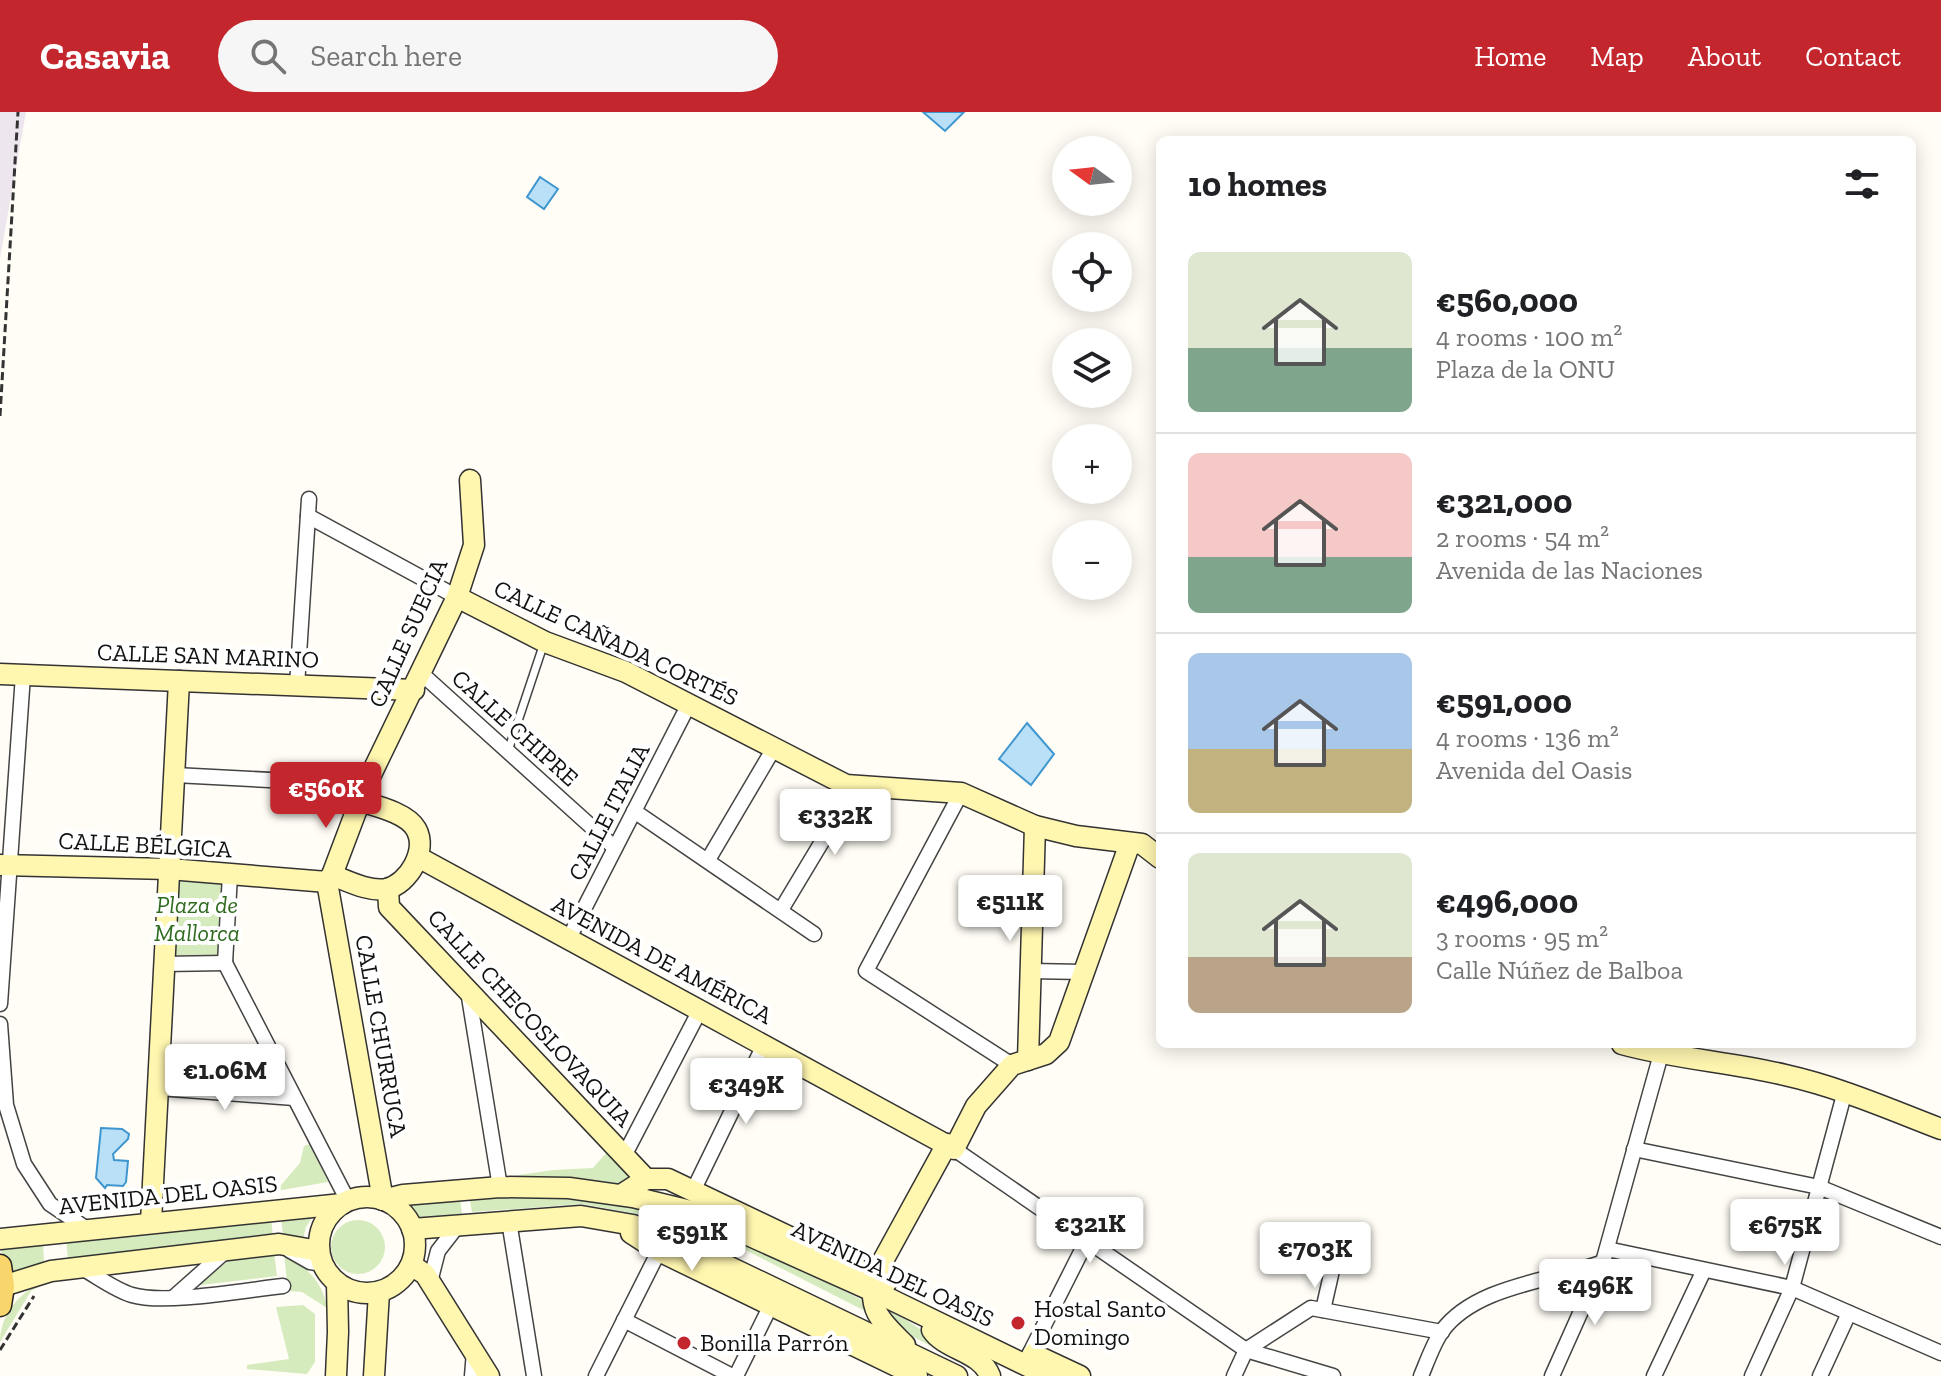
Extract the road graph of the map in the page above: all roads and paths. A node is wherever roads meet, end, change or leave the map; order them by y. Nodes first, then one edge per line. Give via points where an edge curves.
1 (18, 112) edge
2 (0, 416) edge
3 (470, 480) dead end
4 (309, 499) dead end
5 (308, 516) junction
6 (457, 597) junction
7 (545, 642) junction
8 (0, 674) edge
9 (23, 675) junction
10 (179, 681) junction
11 (418, 682) junction
12 (297, 686) junction
13 (689, 704) junction
14 (774, 748) junction
15 (508, 751) junction
16 (175, 775) junction
17 (856, 785) junction
18 (363, 793) junction
19 (961, 793) junction
20 (7, 803) edge
21 (634, 811) junction
22 (1035, 826) junction
23 (1136, 844) junction
24 (615, 848) junction
25 (1156, 856) edge
26 (418, 857) junction
27 (708, 860) junction
28 (5, 865) edge
29 (169, 869) junction
30 (230, 875) junction
31 (330, 878) junction
32 (388, 889) junction
33 (781, 910) junction
34 (814, 934) dead end
35 (568, 940) junction
36 (225, 963) junction
37 (164, 964) junction
38 (1031, 971) junction
39 (1083, 972) junction
40 (468, 990) junction
41 (0, 1004) edge
42 (700, 1010) junction
43 (0, 1024) edge
44 (764, 1045) junction
45 (1638, 1048) edge
46 (1661, 1054) junction
47 (1020, 1062) junction
48 (158, 1088) junction
49 (1845, 1091) junction
50 (294, 1098) junction
51 (1941, 1129) edge
52 (950, 1147) junction
53 (1634, 1149) junction
54 (624, 1156) junction
55 (646, 1179) junction
56 (500, 1187) junction
57 (1819, 1187) junction
58 (693, 1191) junction
59 (621, 1195) junction
60 (383, 1200) junction
61 (345, 1202) junction
62 (699, 1213) junction
63 (509, 1221) junction
64 (151, 1222) junction
65 (615, 1222) junction
66 (459, 1224) junction
67 (87, 1229) junction
68 (412, 1229) junction
69 (1941, 1237) edge
70 (0, 1239) edge
71 (1087, 1240) junction
72 (228, 1250) junction
73 (659, 1251) junction
74 (1605, 1256) junction
75 (321, 1258) junction
76 (411, 1265) junction
77 (1333, 1266) dead end
78 (82, 1268) junction
79 (1704, 1270) junction
80 (430, 1282) junction
81 (337, 1283) junction
82 (873, 1284) junction
83 (1, 1286) edge
84 (283, 1286) dead end
85 (1792, 1288) junction
86 (379, 1292) junction
87 (174, 1297) junction
88 (771, 1305) junction
89 (1323, 1310) junction
90 (1849, 1313) junction
91 (923, 1315) junction
92 (624, 1320) junction
93 (1442, 1332) junction
94 (1246, 1350) junction
95 (474, 1352) junction
96 (1941, 1353) edge
97 (1027, 1358) junction
98 (916, 1366) edge
99 (878, 1368) edge
100 (336, 1376) edge
101 (374, 1376) edge
102 (472, 1376) edge
103 (489, 1376) edge
104 (534, 1376) edge
105 (596, 1376) edge
106 (734, 1376) edge
107 (957, 1376) edge
108 (990, 1376) edge
109 (1048, 1376) edge
110 (1080, 1376) edge
111 (1234, 1376) edge
112 (1333, 1376) edge
113 (1421, 1376) edge
114 (1552, 1376) edge
115 (1654, 1376) edge
116 (1752, 1376) edge
117 (1820, 1376) edge

1 - 2 path
3 - 6 street, CALLE SUECIA via 474,545
4 - 5 street
5 - 6 street, CALLE CAÑADA CORTÉS
5 - 12 street
6 - 7 street, CALLE CAÑADA CORTÉS
6 - 11 street, CALLE SUECIA
7 - 13 street, CALLE CAÑADA CORTÉS via 626,672
7 - 15 lane
8 - 9 street, CALLE SAN MARINO
9 - 10 street, CALLE SAN MARINO
9 - 20 street
10 - 12 street, CALLE SAN MARINO
10 - 16 street
11 - 12 street, CALLE SAN MARINO
11 - 15 street, CALLE CHIPRE
11 - 18 street, CALLE SUECIA
13 - 14 street, CALLE CAÑADA CORTÉS
13 - 21 street, CALLE ITALIA
14 - 17 street, CALLE CAÑADA CORTÉS via 846,785
14 - 27 street
15 - 24 street, CALLE CHIPRE
16 - 18 street
16 - 29 street
17 - 19 street, CALLE CAÑADA CORTÉS
17 - 33 street
18 - 26 street via 416,828
18 - 31 street, CALLE SUECIA
19 - 22 street, CALLE CAÑADA CORTÉS
19 - 47 street via 866,971
20 - 28 street
21 - 24 street, CALLE ITALIA
21 - 27 street
22 - 23 street, CALLE CAÑADA CORTÉS
22 - 38 street
23 - 25 street
23 - 39 street
24 - 35 street, CALLE ITALIA
26 - 32 street via 401,882
26 - 35 street, AVENIDA DE AMÉRICA
27 - 33 street
28 - 29 street, CALLE BÉLGICA
28 - 41 street
29 - 30 street, CALLE BÉLGICA
29 - 37 street
30 - 31 street, CALLE BÉLGICA
30 - 36 street
31 - 32 street, CALLE BÉLGICA
31 - 60 street, CALLE CHURRUCA
32 - 40 street, CALLE CHECOSLOVAQUIA via 389,907
33 - 34 street
35 - 42 street, AVENIDA DE AMÉRICA
36 - 37 street
36 - 50 street
37 - 48 street
38 - 39 street
38 - 47 street
39 - 47 street via 1059,1042 1046,1054
40 - 54 street, CALLE CHECOSLOVAQUIA
40 - 56 street
42 - 44 street, AVENIDA DE AMÉRICA
42 - 54 street
43 - 67 street via 6,1105 24,1164 50,1204
44 - 52 street, AVENIDA DE AMÉRICA
44 - 58 street
45 - 46 street
46 - 49 street via 1783,1074
46 - 53 street
47 - 52 street via 976,1106
48 - 50 street
48 - 64 street
49 - 51 street
49 - 57 street
50 - 61 street
52 - 71 street, AVENIDA DE AMÉRICA
52 - 82 street
53 - 57 street
53 - 74 street
54 - 55 street, CALLE CHECOSLOVAQUIA
55 - 58 street, AVENIDA DEL OASIS via 668,1179
55 - 59 street
56 - 59 street, AVENIDA DEL OASIS
56 - 60 street, AVENIDA DEL OASIS
57 - 69 street
57 - 85 street
58 - 62 street
58 - 82 street, AVENIDA DEL OASIS
59 - 62 street, AVENIDA DEL OASIS
60 - 61 street
60 - 68 street via 406,1216
61 - 64 street, AVENIDA DEL OASIS
61 - 75 street via 323,1225 318,1239
62 - 82 street, AVENIDA DEL OASIS
63 - 65 street via 581,1216
63 - 66 street
63 - 104 street
64 - 67 street, AVENIDA DEL OASIS
65 - 73 street
65 - 98 street via 686,1246
66 - 68 street
66 - 80 street via 438,1251
67 - 70 street, AVENIDA DEL OASIS
68 - 76 street
71 - 94 street, AVENIDA DE AMÉRICA
71 - 97 street
72 - 75 street via 279,1244
72 - 78 street
72 - 87 street
73 - 88 street
73 - 92 street
74 - 79 street
74 - 93 street via 1495,1293
74 - 114 street
75 - 81 street
76 - 80 street
76 - 86 street
77 - 89 street
78 - 83 street
78 - 87 street via 133,1295
79 - 85 street
79 - 115 street
80 - 95 street
81 - 86 street via 350,1290
81 - 100 street
82 - 91 street, AVENIDA DEL OASIS
82 - 97 street, AVENIDA DEL OASIS
82 - 98 street via 875,1314
84 - 87 street
85 - 90 street
85 - 116 street
86 - 101 street
88 - 99 street
88 - 106 street
89 - 93 street
89 - 94 street via 1311,1308
90 - 96 street
90 - 117 street
91 - 97 street, AVENIDA DEL OASIS
91 - 108 street via 936,1336 972,1356
92 - 105 street
92 - 106 street
93 - 113 street
94 - 111 street
94 - 112 street, AVENIDA DE AMÉRICA
95 - 102 street
95 - 103 street
97 - 109 street, AVENIDA DEL OASIS
97 - 110 street, AVENIDA DEL OASIS
98 - 99 street
98 - 107 street

